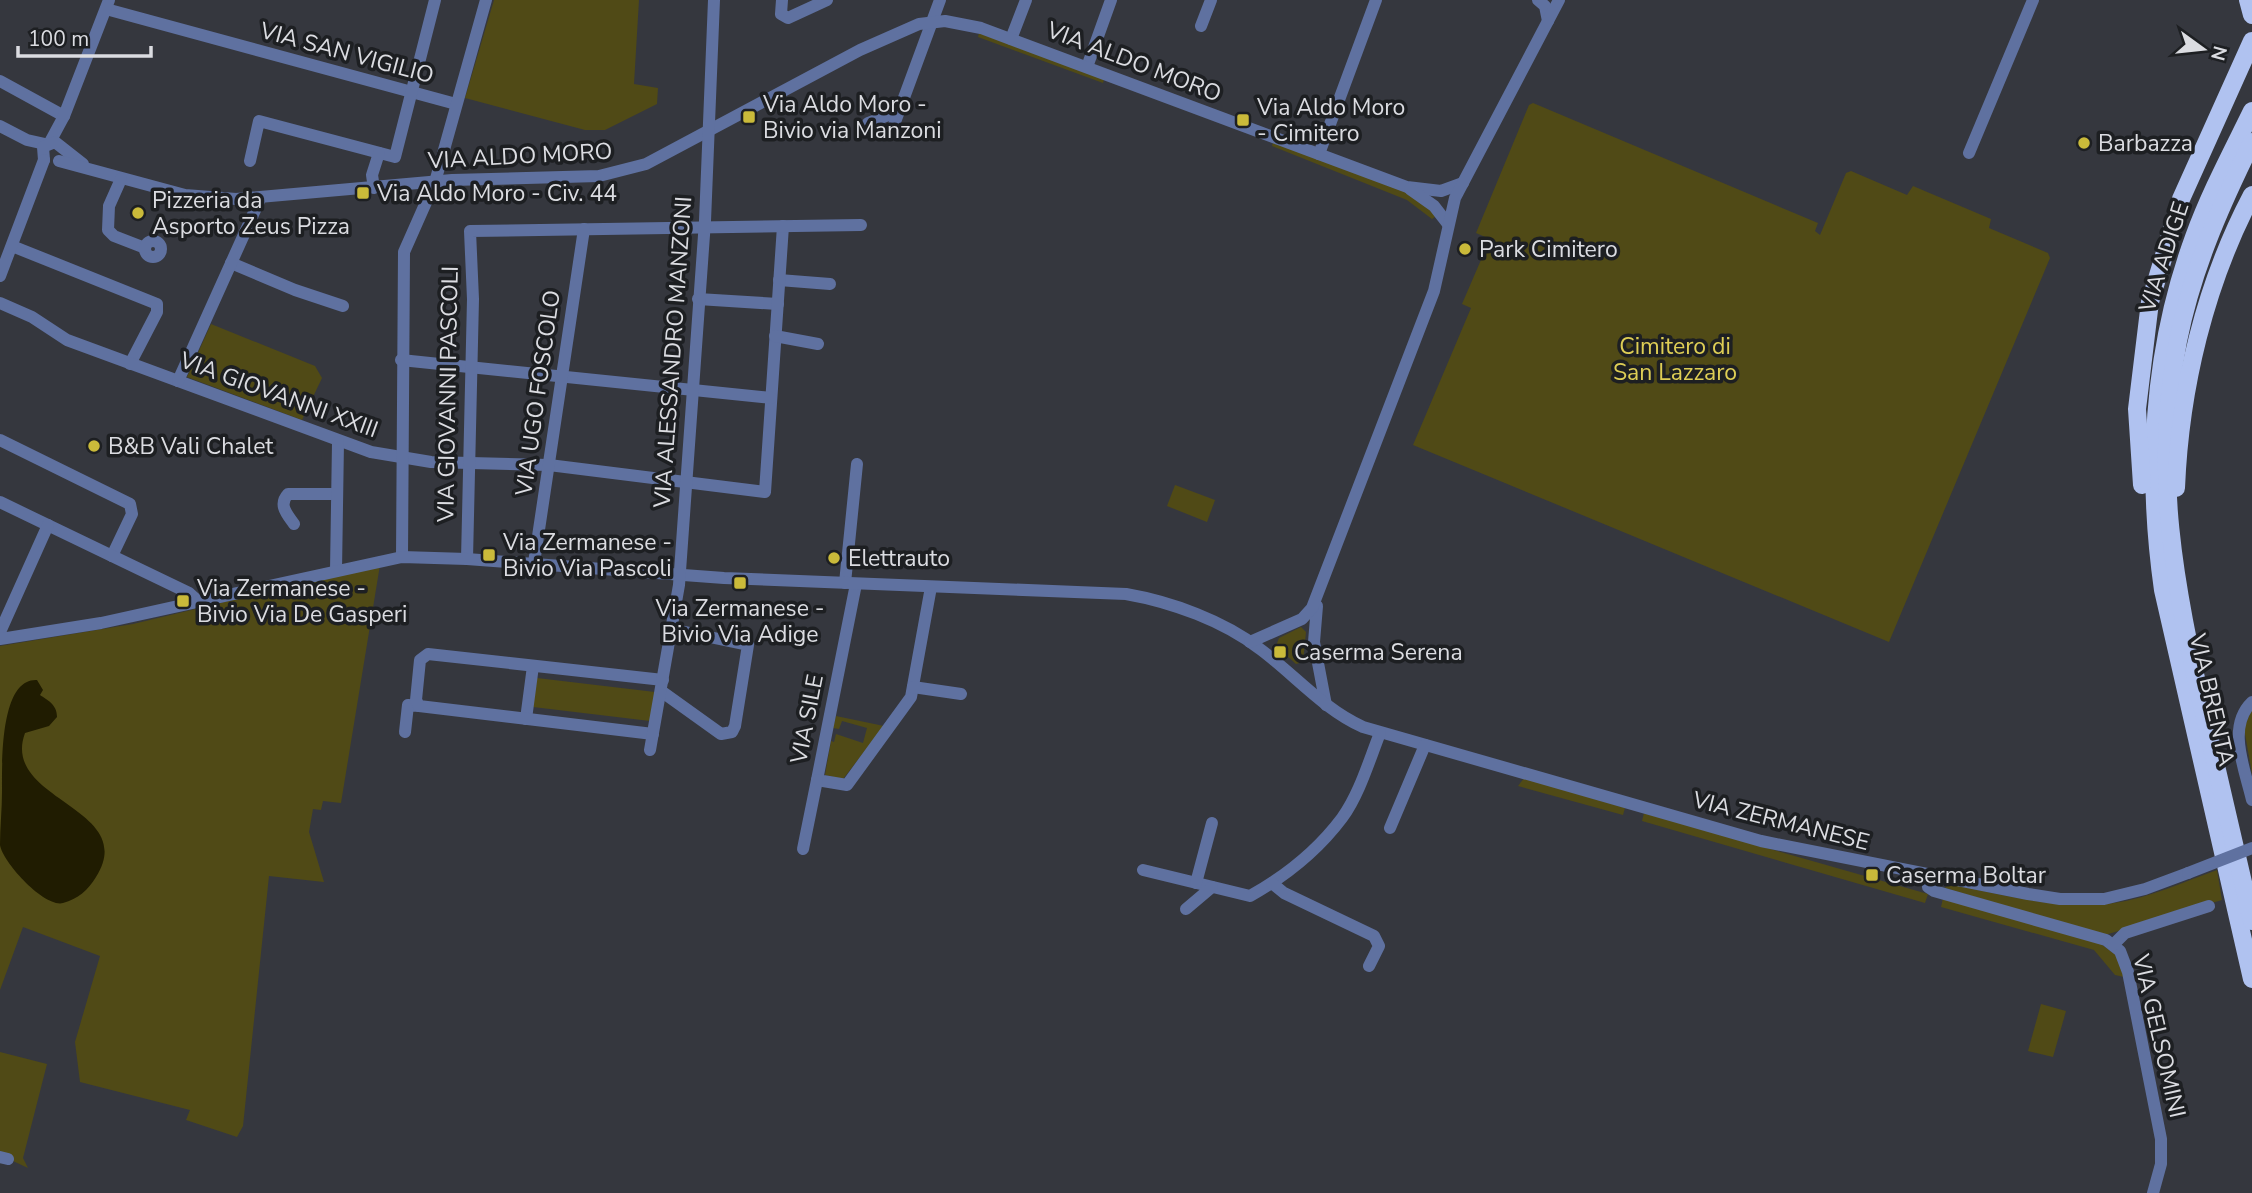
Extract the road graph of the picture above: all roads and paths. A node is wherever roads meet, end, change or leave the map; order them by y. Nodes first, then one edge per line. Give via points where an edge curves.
1 (435, 0) edge
2 (486, 0) edge
3 (714, 0) edge
4 (782, 0) edge
5 (827, 0) edge
6 (940, 0) edge
7 (1026, 0) edge
8 (1111, 0) edge
9 (1211, 0) edge
10 (1376, 0) edge
11 (1538, 0) edge
12 (1559, 0) edge
13 (2033, 0) edge
14 (2248, 0) edge
15 (108, 5) edge
16 (2252, 15) edge
17 (1548, 21) junction
18 (930, 22) junction
19 (1201, 26) dead end
20 (1011, 39) junction
21 (2252, 41) edge
22 (1087, 67) junction
23 (0, 81) edge
24 (412, 92) junction
25 (456, 104) junction
26 (899, 111) junction
27 (2252, 111) edge
28 (64, 116) junction
29 (868, 123) dead end
30 (0, 125) edge
31 (708, 131) junction
32 (891, 133) dead end
33 (2252, 142) edge
34 (52, 152) junction
35 (379, 153) junction
36 (1969, 153) dead end
37 (1319, 155) junction
38 (250, 161) dead end
39 (121, 179) junction
40 (435, 182) junction
41 (1463, 183) junction
42 (1407, 187) junction
43 (374, 188) junction
44 (1441, 191) junction
45 (2252, 195) edge
46 (260, 199) junction
47 (1453, 203) junction
48 (1434, 206) junction
49 (1448, 224) junction
50 (861, 225) dead end
51 (703, 226) junction
52 (783, 226) junction
53 (584, 229) junction
54 (12, 246) junction
55 (145, 248) dead end
56 (231, 263) junction
57 (0, 276) edge
58 (779, 281) junction
59 (830, 284) dead end
60 (698, 299) junction
61 (0, 303) edge
62 (778, 304) junction
63 (343, 306) dead end
64 (775, 336) junction
65 (818, 344) dead end
66 (401, 360) junction
67 (131, 364) junction
68 (472, 369) junction
69 (561, 376) junction
70 (178, 381) junction
71 (693, 388) junction
72 (771, 398) junction
73 (2161, 428) junction
74 (0, 440) edge
75 (338, 442) junction
76 (401, 458) junction
77 (469, 464) junction
78 (857, 464) dead end
79 (549, 465) junction
80 (685, 483) junction
81 (337, 494) junction
82 (0, 502) edge
83 (294, 524) dead end
84 (48, 526) junction
85 (112, 556) junction
86 (402, 557) junction
87 (467, 559) junction
88 (534, 563) junction
89 (336, 570) junction
90 (679, 576) junction
91 (851, 584) junction
92 (930, 587) junction
93 (2170, 588) junction
94 (1321, 589) junction
95 (200, 602) junction
96 (671, 629) junction
97 (0, 632) edge
98 (0, 639) edge
99 (1250, 642) junction
100 (1315, 649) junction
101 (533, 666) junction
102 (1291, 675) junction
103 (662, 685) junction
104 (913, 687) junction
105 (961, 694) dead end
106 (2252, 702) edge
107 (419, 706) junction
108 (1326, 706) junction
109 (526, 719) junction
110 (405, 732) dead end
111 (1380, 733) junction
112 (653, 734) junction
113 (1425, 745) junction
114 (650, 750) dead end
115 (817, 780) junction
116 (2252, 800) edge
117 (1212, 822) dead end
118 (1391, 828) dead end
119 (2252, 848) edge
120 (803, 849) dead end
121 (1143, 870) dead end
122 (1935, 877) junction
123 (1196, 883) junction
124 (1272, 883) junction
125 (1212, 887) junction
126 (2209, 905) dead end
127 (1186, 909) dead end
128 (2252, 921) edge
129 (2113, 945) junction
130 (1369, 966) dead end
131 (2252, 979) edge
132 (2152, 1193) edge

1 - 24 street
2 - 25 street
3 - 31 street, VIA ALESSANDRO MANZONI
4 - 5 street via 783,18
6 - 18 street
7 - 20 street
8 - 22 street
9 - 19 street
10 - 37 street
11 - 17 street via 1545,6
12 - 17 street
13 - 36 street
14 - 16 highway
15 - 24 street, VIA SAN VIGILIO
15 - 28 street
17 - 41 street
18 - 20 street, VIA ALDO MORO via 968,24
18 - 26 street
18 - 31 street, VIA ALDO MORO via 860,50
20 - 22 street, VIA ALDO MORO
21 - 93 highway via 2181,199 2144,332 2137,409 2143,499 2151,553
22 - 37 street, VIA ALDO MORO
23 - 28 street
24 - 25 street, VIA SAN VIGILIO
24 - 35 street via 395,157
25 - 40 street
26 - 29 street
26 - 32 street
27 - 73 highway, VIA ADIGE via 2208,200 2185,263 2165,337
28 - 34 street
30 - 34 street, VIA ALDO MORO
31 - 40 street, VIA ALDO MORO via 646,164 617,173
31 - 51 street, VIA ALESSANDRO MANZONI
33 - 73 highway, VIA ADIGE via 2198,266
34 - 39 street, VIA ALDO MORO
34 - 54 street
35 - 38 street via 259,121
35 - 43 street via 372,175
37 - 42 street, VIA ALDO MORO
39 - 46 street, VIA ALDO MORO via 184,195
39 - 55 street via 108,206 108,230
40 - 43 street, VIA ALDO MORO
40 - 66 street via 404,252
41 - 44 street
41 - 47 street
42 - 44 street
42 - 48 street
43 - 46 street, VIA ALDO MORO
44 - 47 street
45 - 93 highway via 2206,309 2191,373 2176,486
46 - 56 street
47 - 48 street
47 - 49 street
48 - 49 street
49 - 94 street via 1434,291
50 - 52 street
51 - 52 street
51 - 53 street
51 - 60 street, VIA ALESSANDRO MANZONI
52 - 58 street
53 - 68 street, VIA GIOVANNI PASCOLI via 470,231
53 - 69 street, VIA UGO FOSCOLO
54 - 57 street
54 - 67 street via 157,304
56 - 63 street
56 - 70 street
58 - 59 street
58 - 62 street
60 - 62 street
60 - 71 street, VIA ALESSANDRO MANZONI
61 - 67 street, VIA GIOVANNI XXIII via 67,340
62 - 64 street
64 - 65 street
64 - 72 street
66 - 68 street
66 - 76 street
67 - 70 street, VIA GIOVANNI XXIII
68 - 69 street
68 - 77 street, VIA GIOVANNI PASCOLI
69 - 71 street
69 - 79 street, VIA UGO FOSCOLO
70 - 75 street, VIA GIOVANNI XXIII
71 - 72 street
71 - 80 street, VIA ALESSANDRO MANZONI
72 - 80 street, VIA GIOVANNI XXIII via 765,492
73 - 93 highway, VIA BRENTA via 2154,509
74 - 85 street via 130,504 132,514
75 - 76 street, VIA GIOVANNI XXIII
75 - 81 street
76 - 77 street, VIA GIOVANNI XXIII
76 - 86 street
77 - 79 street, VIA GIOVANNI XXIII
77 - 87 street, VIA GIOVANNI PASCOLI
78 - 91 street, VIA SILE
79 - 80 street, VIA GIOVANNI XXIII
79 - 88 street, VIA UGO FOSCOLO
80 - 90 street, VIA ALESSANDRO MANZONI
81 - 83 street via 288,494 283,507
81 - 89 street
82 - 84 street
84 - 85 street
84 - 97 street
85 - 95 street
86 - 87 street, VIA ZERMANESE
86 - 89 street, VIA ZERMANESE
87 - 88 street, VIA ZERMANESE
88 - 90 street, VIA ZERMANESE
89 - 95 street, VIA ZERMANESE
90 - 91 street, VIA ZERMANESE
90 - 96 street
91 - 92 street, VIA ZERMANESE
91 - 115 street, VIA SILE
92 - 99 street, VIA ZERMANESE via 1126,594 1171,606
92 - 104 street, VIA SILE
93 - 128 highway, VIA BRENTA
93 - 131 highway, VIA BRENTA
94 - 99 street via 1305,617
94 - 100 street via 1314,622
95 - 98 street, VIA ZERMANESE
96 - 103 street
96 - 103 street via 748,645 732,732 721,734
99 - 102 street, VIA ZERMANESE
100 - 102 street via 1308,668
100 - 108 street
101 - 103 street
101 - 107 street via 428,654 420,660
101 - 109 street
102 - 108 street, VIA ZERMANESE
103 - 112 street
104 - 105 street
104 - 115 street, VIA SILE via 911,697 847,785
106 - 116 street via 2238,728
107 - 109 street
107 - 110 street via 408,705
108 - 111 street, VIA ZERMANESE
109 - 112 street
111 - 113 street, VIA ZERMANESE
111 - 124 street via 1343,817 1321,843
112 - 114 street
113 - 118 street
113 - 122 street, VIA ZERMANESE via 1761,841
115 - 120 street, VIA SILE
117 - 123 street
119 - 122 street, VIA ZERMANESE, bridge via 2130,894 2089,900
121 - 123 street
122 - 129 street, VIA GELSOMINI via 1940,893
123 - 125 street
124 - 125 street via 1250,896
124 - 130 street via 1283,893 1374,936 1379,946
125 - 127 street
126 - 129 street via 2125,933
129 - 132 street, VIA GELSOMINI via 2126,965 2161,1139 2161,1164

